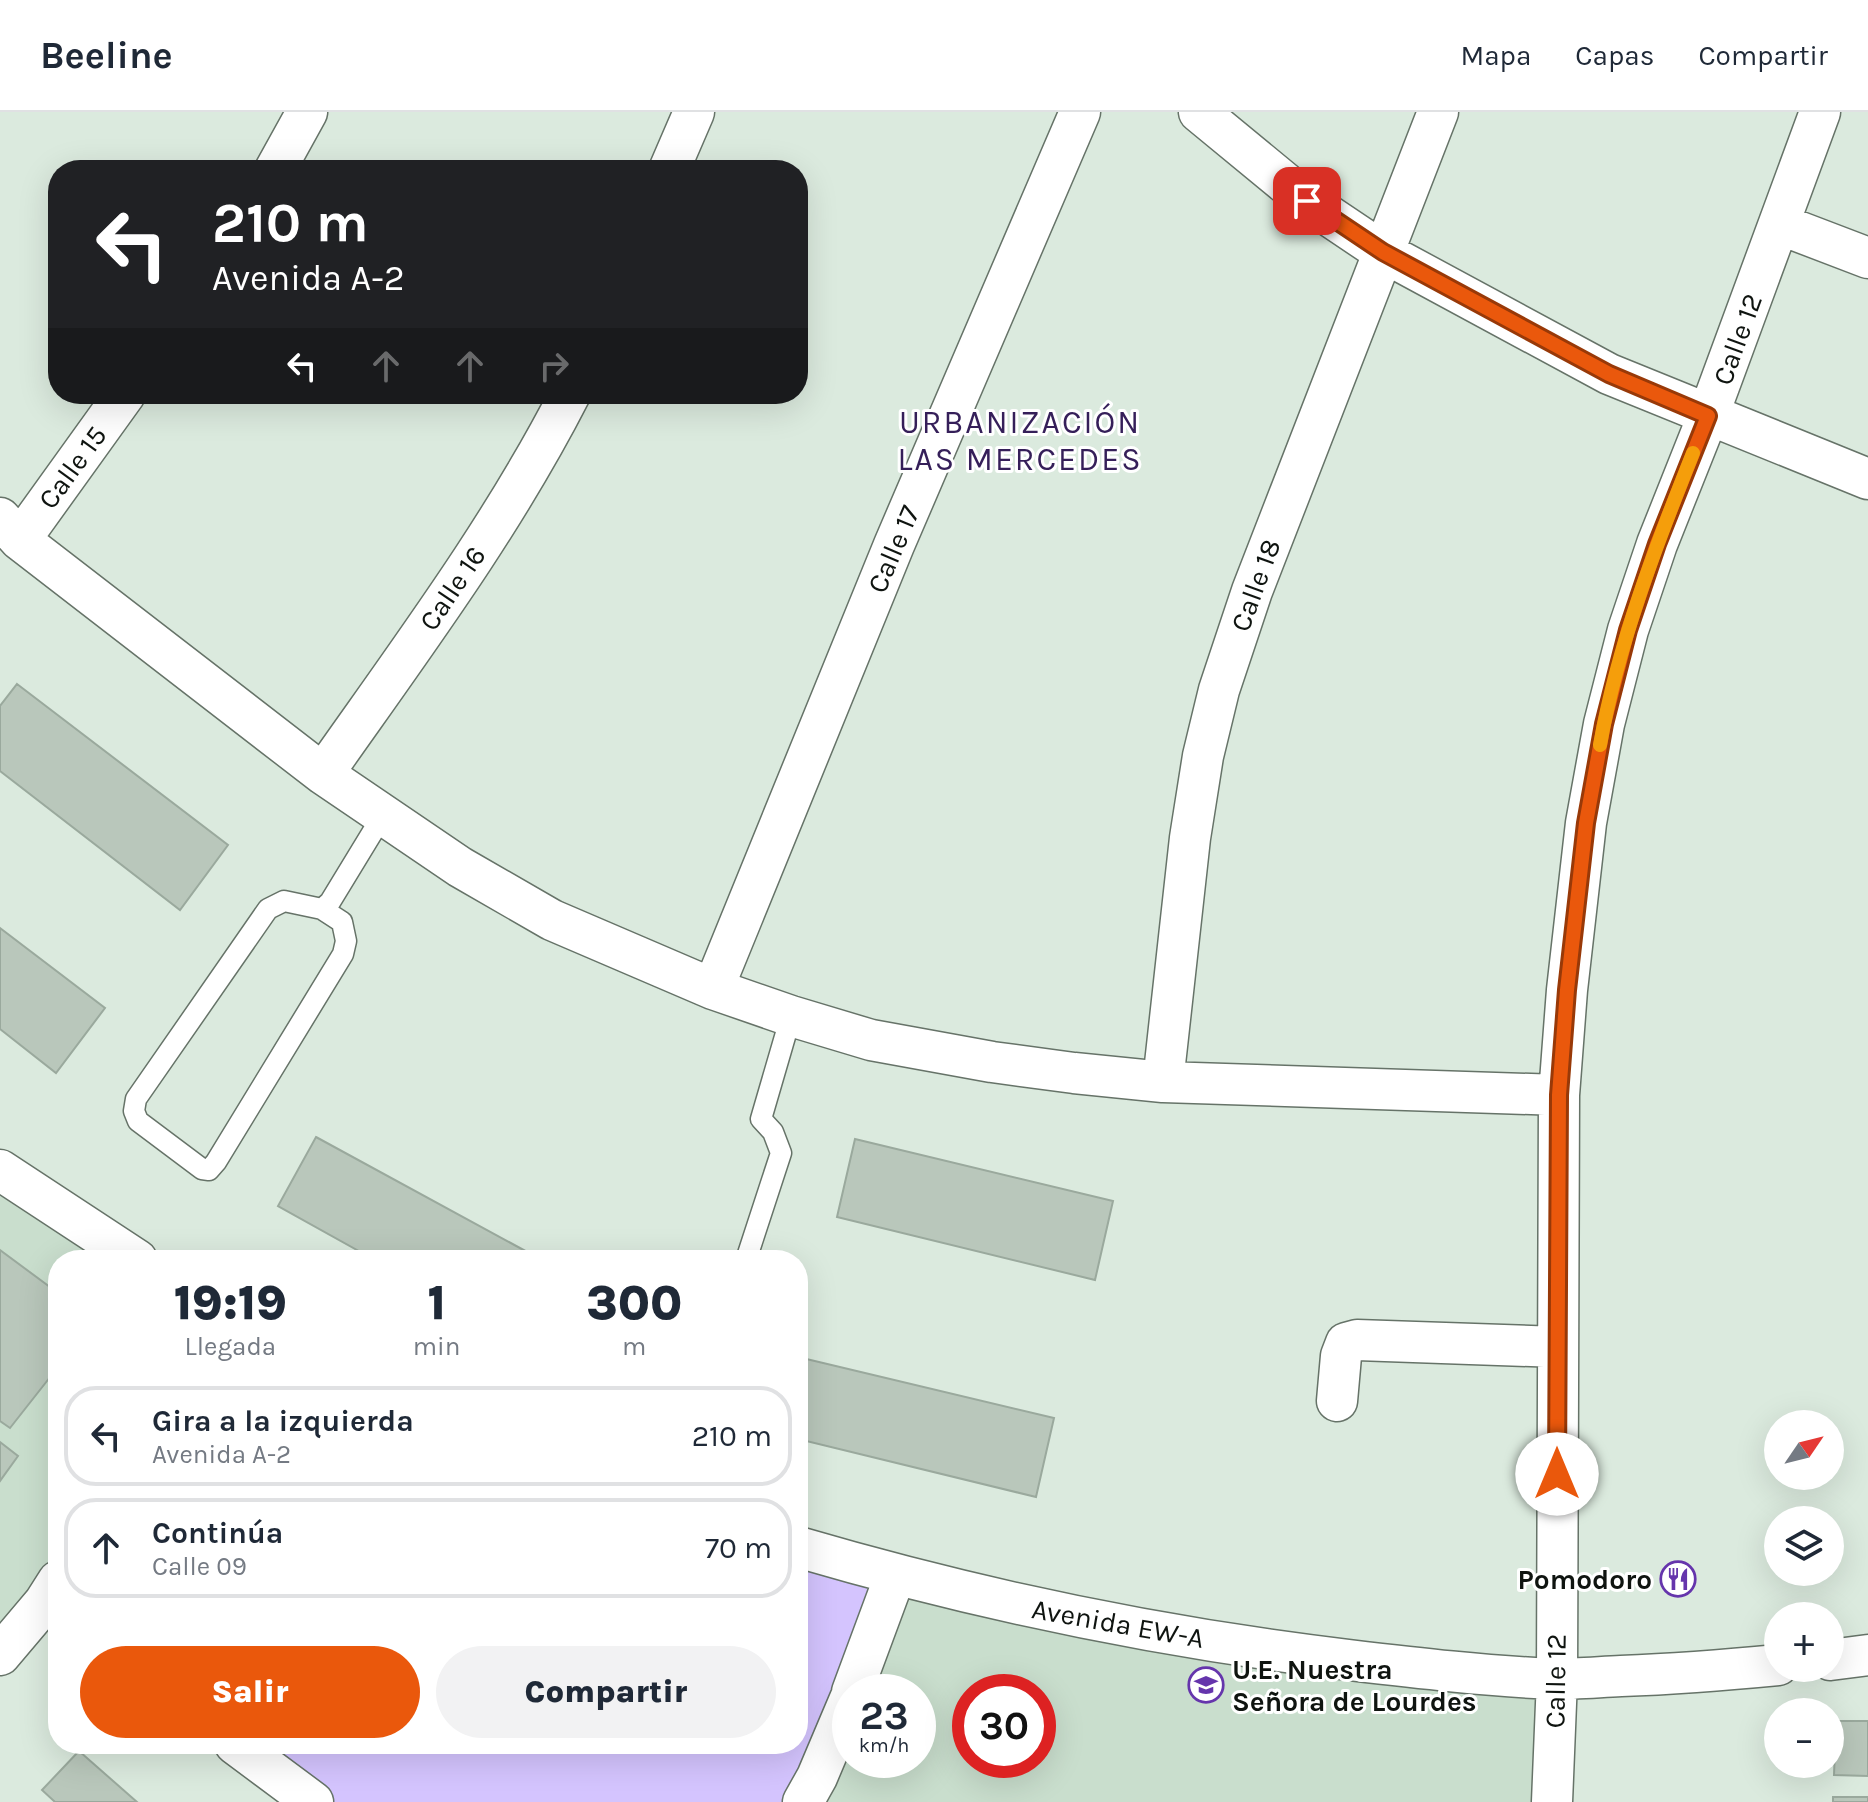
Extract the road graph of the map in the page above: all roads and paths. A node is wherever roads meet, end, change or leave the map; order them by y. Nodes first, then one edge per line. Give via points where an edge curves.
1 (307, 112) edge
2 (694, 112) edge
3 (1080, 112) edge
4 (1199, 112) edge
5 (1438, 112) edge
6 (1820, 112) edge
7 (281, 160) edge
8 (673, 160) edge
9 (1779, 224) junction
10 (1383, 252) junction
11 (1868, 258) edge
12 (116, 404) edge
13 (565, 404) edge
14 (1708, 416) junction
15 (1868, 479) edge
16 (10, 529) edge
17 (323, 774) junction
18 (383, 815) junction
19 (322, 909) junction
20 (713, 989) junction
21 (791, 1016) junction
22 (1163, 1082) junction
23 (1559, 1095) junction
24 (0, 1170) edge
25 (122, 1250) edge
26 (749, 1250) edge
27 (1558, 1347) junction
28 (1337, 1401) dead end
29 (808, 1550) edge
30 (895, 1576) junction
31 (48, 1604) edge
32 (0, 1655) edge
33 (1868, 1655) edge
34 (1844, 1658) edge
35 (1764, 1666) edge
36 (859, 1674) edge
37 (1557, 1679) junction
38 (832, 1742) edge
39 (248, 1754) edge
40 (313, 1802) edge
41 (803, 1802) edge
42 (1552, 1802) edge

1 - 7 street
2 - 8 street
3 - 20 street, Calle 17 via 894,545
4 - 10 street via 1307,201
5 - 10 street, Calle 18
6 - 9 street, Calle 12
9 - 11 street
9 - 14 street, Calle 12
10 - 14 street via 1609,374
10 - 22 street, Calle 18 via 1219,690 1190,838
12 - 16 street, Calle 15
13 - 17 street, Calle 16 via 478,552
14 - 15 street
14 - 23 street, Calle 12 via 1657,544 1604,724 1586,823
16 - 17 street
17 - 18 street
18 - 19 lane
18 - 20 street via 552,920
19 - 19 lane via 342,922 343,954 216,1162 209,1170 202,1169 138,1121 136,1099 268,909 284,901
20 - 21 street
21 - 22 street via 871,1040 976,1059
21 - 26 lane via 761,1119 781,1153
22 - 23 street
23 - 27 street, Calle 12
24 - 25 street
27 - 28 street via 1357,1340 1346,1343 1341,1356
27 - 37 street, Calle 12
29 - 30 street, Avenida EW-A
30 - 36 street
30 - 37 street, Avenida EW-A via 1196,1639 1433,1670
31 - 32 street
33 - 34 street
35 - 37 street, Avenida EW-A
37 - 42 street, Calle 12
38 - 41 street
39 - 40 street

